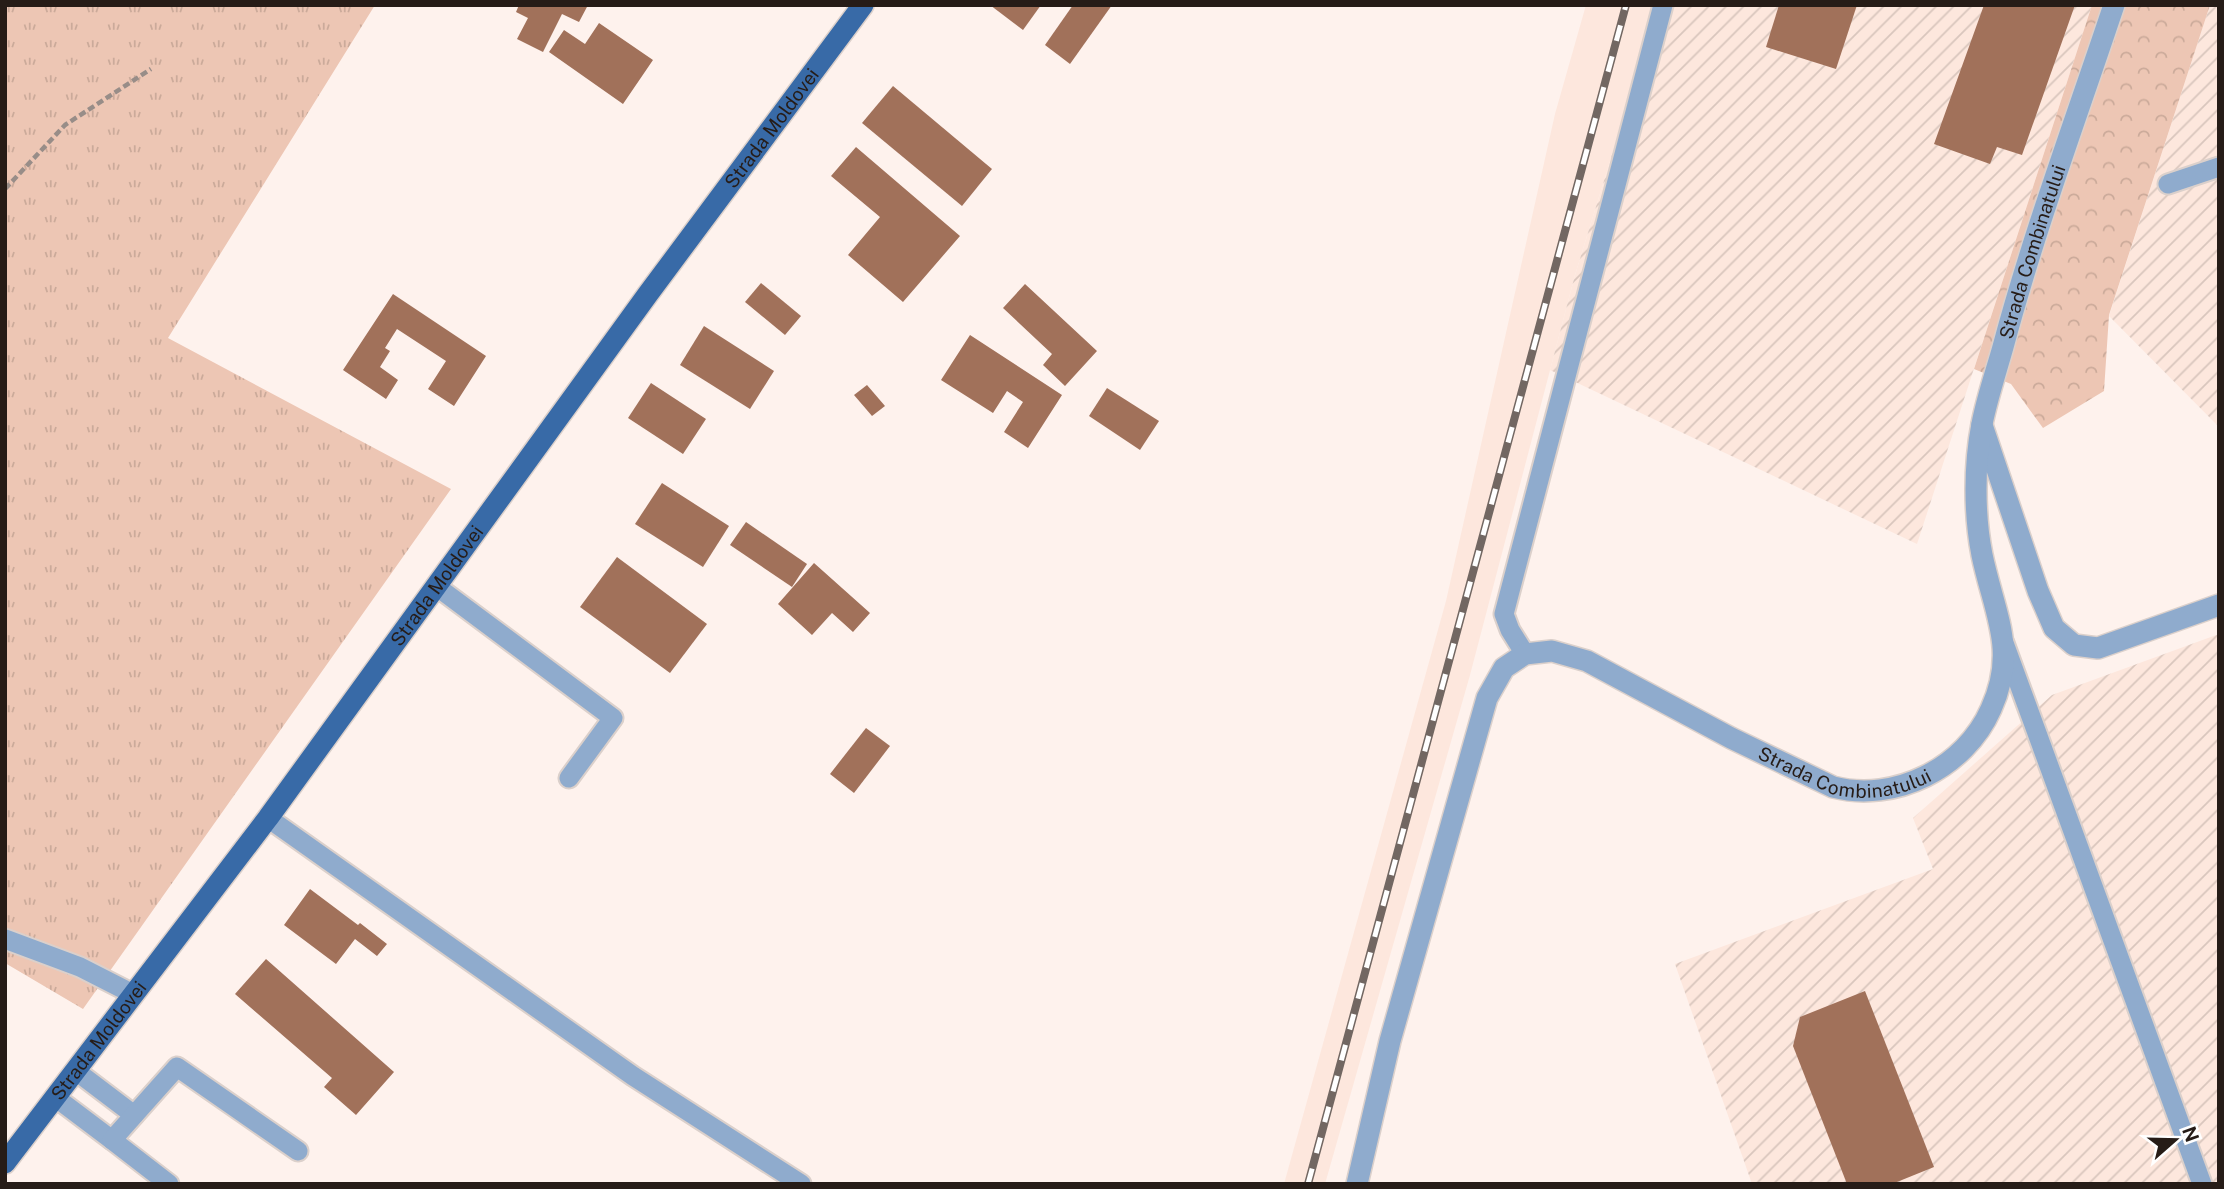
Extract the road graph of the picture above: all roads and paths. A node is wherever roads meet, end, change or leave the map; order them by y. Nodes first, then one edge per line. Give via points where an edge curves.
1 (863, 5) edge
2 (1663, 5) edge
3 (2115, 5) edge
4 (151, 69) dead end
5 (2219, 167) edge
6 (2168, 184) dead end
7 (5, 190) edge
8 (1982, 425) junction
9 (436, 586) junction
10 (2219, 605) edge
11 (2003, 639) junction
12 (1525, 654) junction
13 (569, 778) dead end
14 (268, 818) junction
15 (5, 939) edge
16 (133, 994) junction
17 (76, 1071) junction
18 (55, 1097) junction
19 (134, 1115) junction
20 (111, 1139) junction
21 (298, 1151) dead end
22 (5, 1163) edge
23 (169, 1184) edge
24 (801, 1184) edge
25 (1357, 1184) edge
26 (2202, 1184) edge

1 - 9 main road, Strada Moldovei
2 - 12 lane via 1504,614
3 - 8 street, Strada Combinatului via 2018,289
4 - 7 path via 65,125
5 - 6 lane
8 - 10 street via 2038,591 2054,628 2074,645 2098,648
8 - 11 street, Strada Combinatului via 1977,518
9 - 13 lane via 613,718
9 - 14 main road, Strada Moldovei
11 - 12 street, Strada Combinatului via 2000,688 1990,713 1970,741 1951,761 1927,776 1869,791 1833,787 1587,661 1552,651
11 - 26 lane
12 - 25 street via 1504,668 1487,698 1390,1041
14 - 16 main road, Strada Moldovei
14 - 24 lane via 633,1076
15 - 16 lane via 80,967
16 - 17 main road, Strada Moldovei
17 - 18 main road, Strada Moldovei
17 - 19 lane
18 - 20 lane
18 - 22 main road, Strada Moldovei
19 - 20 lane
19 - 21 lane via 177,1067
20 - 23 lane

